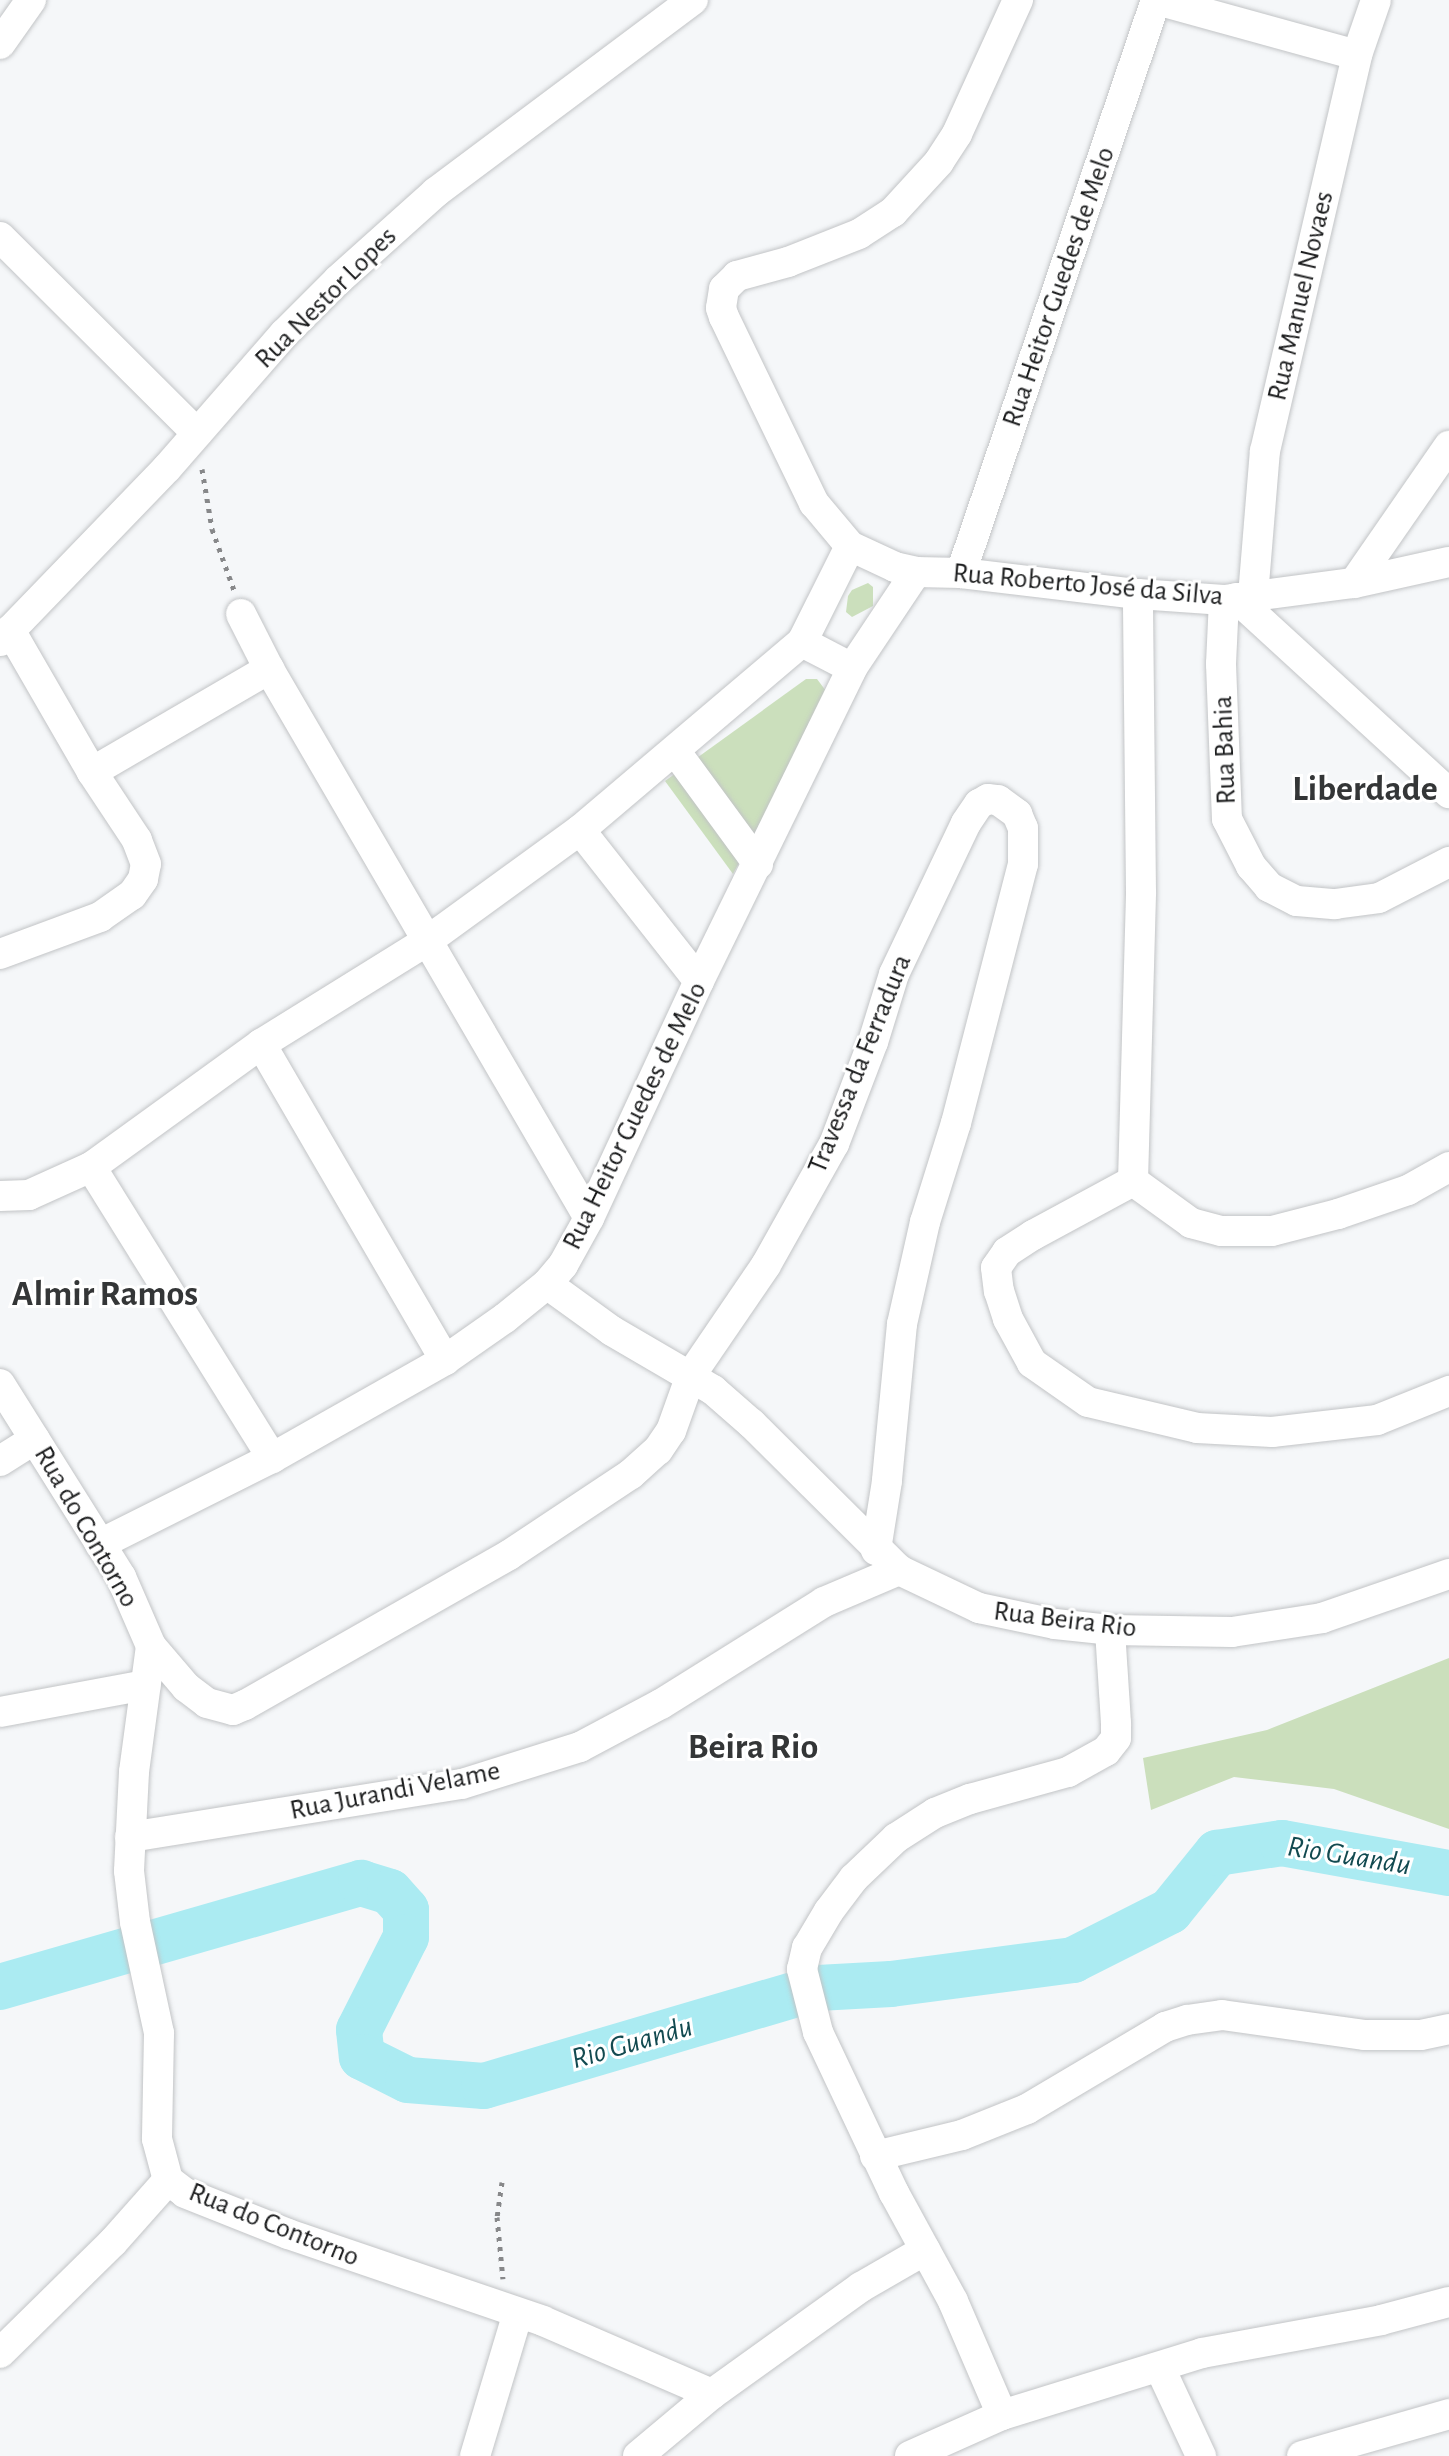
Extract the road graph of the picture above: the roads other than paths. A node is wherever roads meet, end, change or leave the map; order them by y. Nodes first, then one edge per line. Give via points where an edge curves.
1 (31, 0) edge
2 (693, 0) edge
3 (1018, 0) edge
4 (1156, 0) edge
5 (1376, 0) edge
6 (0, 44) edge
7 (1357, 55) junction
8 (0, 237) edge
9 (197, 433) junction
10 (1449, 446) edge
11 (850, 546) junction
12 (1449, 562) edge
13 (916, 572) junction
14 (961, 573) junction
15 (1354, 583) junction
16 (1138, 594) junction
17 (1238, 598) junction
18 (241, 614) road end
19 (5, 636) edge
20 (802, 642) junction
21 (852, 668) junction
22 (269, 669) junction
23 (676, 752) junction
24 (92, 772) junction
25 (1449, 793) edge
26 (580, 830) junction
27 (1449, 862) edge
28 (758, 864) junction
29 (427, 941) junction
30 (0, 954) edge
31 (699, 981) junction
32 (261, 1044) junction
33 (91, 1167) junction
34 (1449, 1167) edge
35 (1133, 1181) junction
36 (15, 1196) edge
37 (0, 1216) edge
38 (589, 1218) junction
39 (547, 1284) junction
40 (445, 1360) junction
41 (691, 1375) junction
42 (0, 1384) edge
43 (1449, 1391) edge
44 (35, 1439) junction
45 (272, 1458) junction
46 (0, 1461) edge
47 (100, 1544) junction
48 (876, 1550) junction
49 (899, 1570) junction
50 (1449, 1574) edge
51 (1110, 1630) junction
52 (151, 1646) junction
53 (146, 1685) junction
54 (0, 1712) edge
55 (130, 1837) junction
56 (1449, 2029) edge
57 (875, 2156) junction
58 (168, 2180) junction
59 (925, 2250) junction
60 (1449, 2302) edge
61 (512, 2311) junction
62 (0, 2353) edge
63 (1160, 2368) junction
64 (712, 2394) junction
65 (1449, 2414) edge
66 (1002, 2415) junction
67 (475, 2456) edge
68 (638, 2456) edge
69 (910, 2456) edge
70 (1201, 2456) edge
71 (1302, 2456) edge

1 - 6 street
2 - 9 street, Rua Nestor Lopes via 436,192 327,290
3 - 11 street via 957,134 893,212 859,234 737,276 724,289 724,317 799,476
4 - 7 street
4 - 14 street, Rua Heitor Guedes de Melo
5 - 7 street, Rua Manuel Novaes
7 - 17 street, Rua Manuel Novaes via 1265,451
8 - 9 street
9 - 19 street, Rua Nestor Lopes
10 - 15 street
11 - 13 street
11 - 20 street
12 - 15 street, Rua Roberto José da Silva
13 - 14 street, Rua Roberto José da Silva
13 - 21 street, Rua Heitor Guedes de Melo
14 - 16 street, Rua Roberto José da Silva
15 - 17 street, Rua Roberto José da Silva
16 - 17 street, Rua Roberto José da Silva
16 - 35 street via 1141,892
17 - 25 street
17 - 27 street, Rua Bahia via 1221,664 1227,819 1251,866 1269,887 1297,901 1335,904 1379,898
18 - 22 street
19 - 24 street
20 - 21 street
20 - 23 street
21 - 28 street, Rua Heitor Guedes de Melo
22 - 24 street
22 - 29 street
23 - 26 street
23 - 28 street
24 - 30 street via 137,840 146,864 143,879 132,895 100,917
26 - 29 street
26 - 31 street
28 - 31 street, Rua Heitor Guedes de Melo
29 - 32 street
29 - 38 street
31 - 38 street, Rua Heitor Guedes de Melo
32 - 33 street
32 - 40 street
33 - 36 street
33 - 45 street
34 - 35 street via 1408,1190 1272,1231 1221,1231 1191,1223
35 - 43 street via 1033,1235 1007,1252 996,1268 1008,1319 1032,1363 1088,1402 1197,1428 1272,1432 1377,1420
36 - 37 street
38 - 39 street, Rua Heitor Guedes de Melo
39 - 40 street, Rua Heitor Guedes de Melo
39 - 41 street, Rua Beira Rio via 612,1331
40 - 45 street, Rua Heitor Guedes de Melo
41 - 48 street, Rua Beira Rio via 752,1424
41 - 48 street, Travessa da Ferradura via 766,1265 834,1144 894,974 966,823 979,804 998,800 1017,814 1023,828 1023,864 902,1324
41 - 52 street, Travessa da Ferradura via 671,1431 631,1474 509,1555 261,1698 233,1710 207,1703
42 - 44 street, Rua do Contorno
44 - 46 street
44 - 47 street, Rua do Contorno
45 - 47 street, Rua Heitor Guedes de Melo
47 - 52 street, Rua do Contorno via 121,1577
48 - 49 street, Rua Beira Rio
49 - 51 street, Rua Beira Rio via 979,1608
49 - 55 street, Rua Jurandi Velame via 824,1602 661,1704 580,1747 462,1784
50 - 51 street, Rua Beira Rio via 1322,1618 1232,1632
51 - 57 street via 1116,1738 1106,1751 1068,1772 935,1813 896,1838 854,1878 807,1948 802,1969 818,2032
52 - 53 street, Rua do Contorno
53 - 54 street
53 - 55 street, Rua do Contorno
55 - 58 street, Rua do Contorno via 135,1922 159,2033 157,2139
56 - 57 street via 1421,2035 1364,2035 1222,2015 1187,2020 1165,2027 1027,2109 962,2135
57 - 59 street
58 - 61 street, Rua do Contorno via 185,2193 288,2234
58 - 62 street
59 - 64 street via 861,2287
59 - 66 street via 958,2311
60 - 63 street via 1202,2353
61 - 64 street, Rua do Contorno
61 - 67 street
63 - 66 street
63 - 70 street
64 - 68 street
65 - 71 street
66 - 69 street

